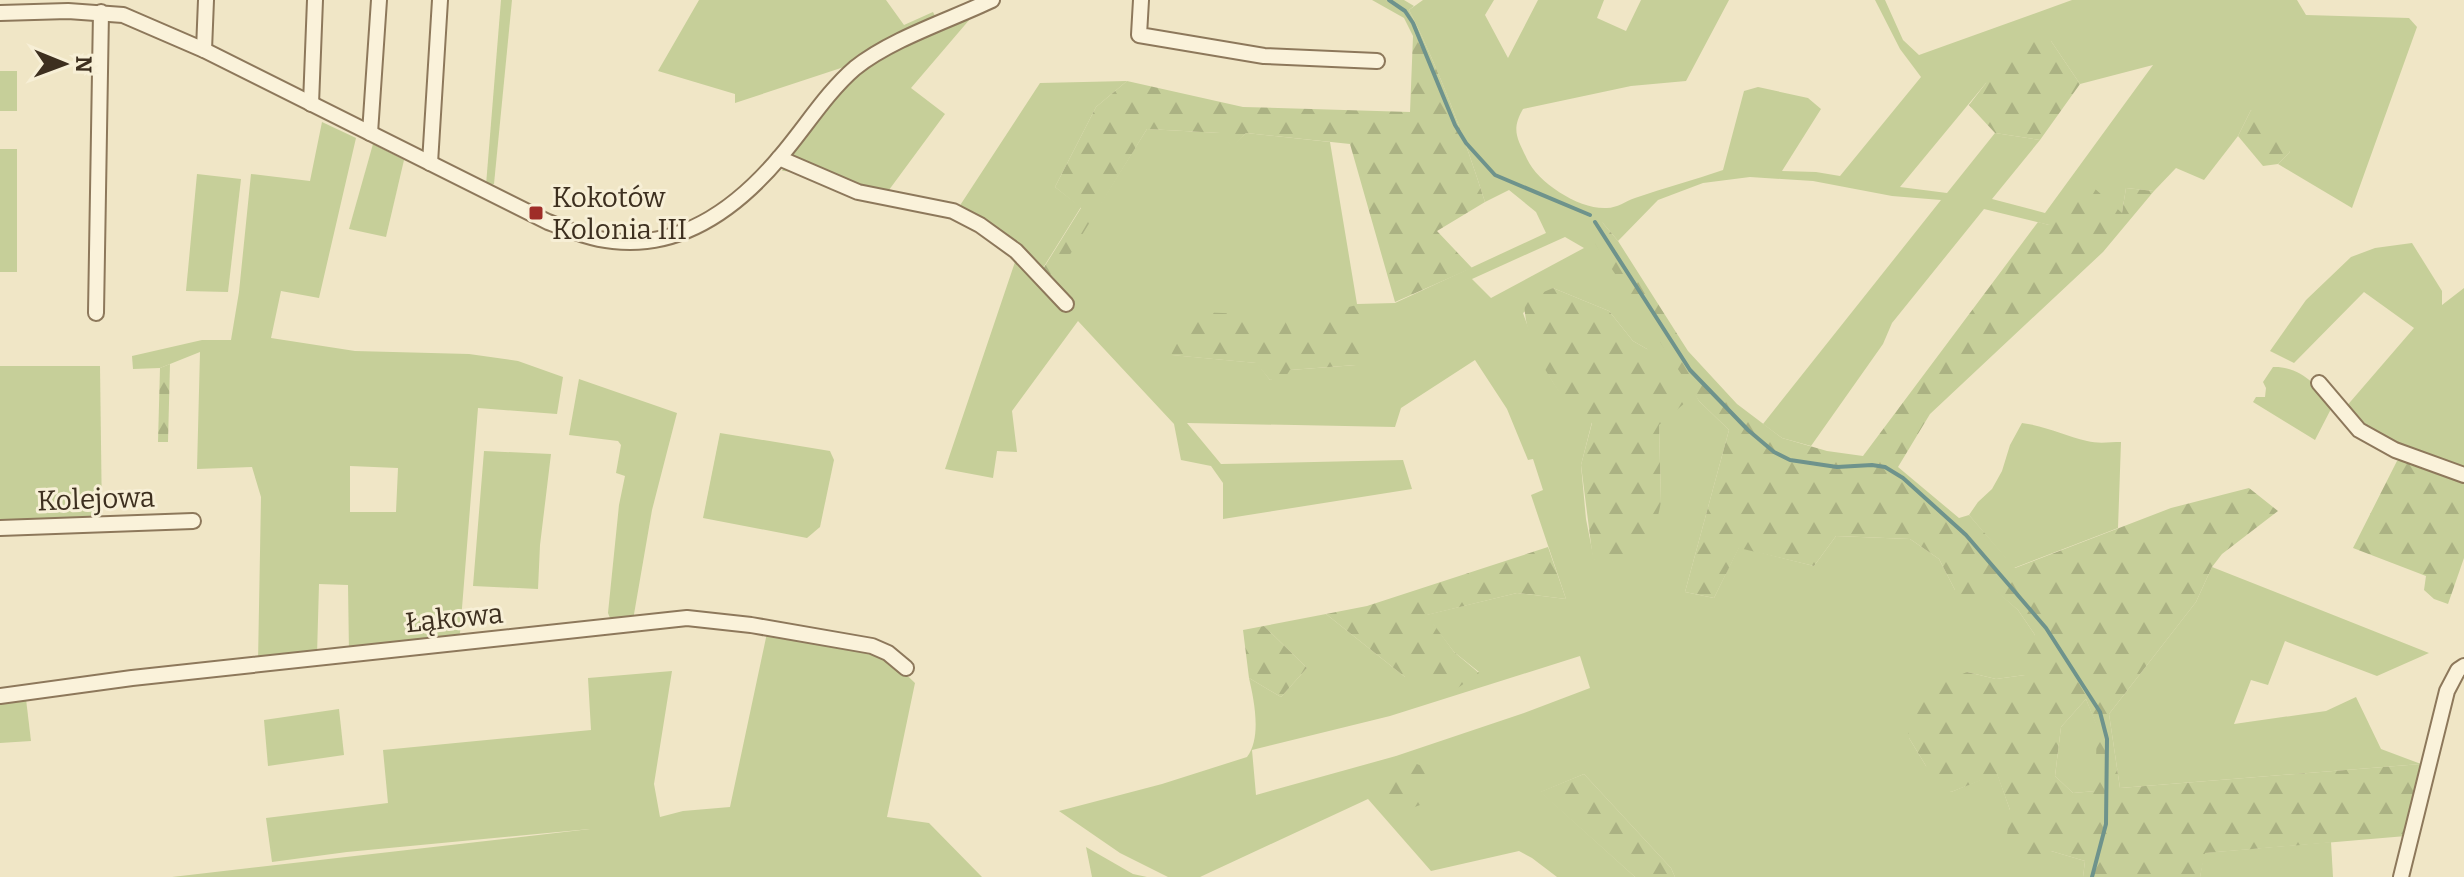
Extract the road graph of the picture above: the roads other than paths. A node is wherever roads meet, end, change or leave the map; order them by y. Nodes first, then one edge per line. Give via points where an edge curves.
1 (206, 0) edge
2 (315, 0) edge
3 (379, 0) edge
4 (440, 0) edge
5 (992, 0) edge
6 (1141, 0) edge
7 (5, 9) edge
8 (101, 12) junction
9 (204, 50) junction
10 (1377, 61) dead end
11 (311, 104) junction
12 (370, 133) junction
13 (779, 158) junction
14 (430, 163) junction
15 (1066, 304) dead end
16 (96, 313) dead end
17 (2319, 383) dead end
18 (2464, 475) edge
19 (193, 521) dead end
20 (0, 528) edge
21 (2464, 666) edge
22 (906, 668) dead end
23 (0, 696) edge
24 (2401, 877) edge

1 - 9 street
2 - 11 street
3 - 12 street
4 - 14 street
5 - 13 street via 856,67
6 - 10 street via 1139,35 1264,56
7 - 8 street
8 - 9 street via 123,15
8 - 16 street
9 - 11 street
11 - 12 street
12 - 14 street
13 - 14 street via 720,213 676,236 646,242 578,233
13 - 15 street via 858,192 953,211 1016,251
17 - 18 street via 2359,430 2395,450
19 - 20 street, Kolejowa
21 - 24 street via 2447,691
22 - 23 street, Łąkowa via 872,646 687,618

